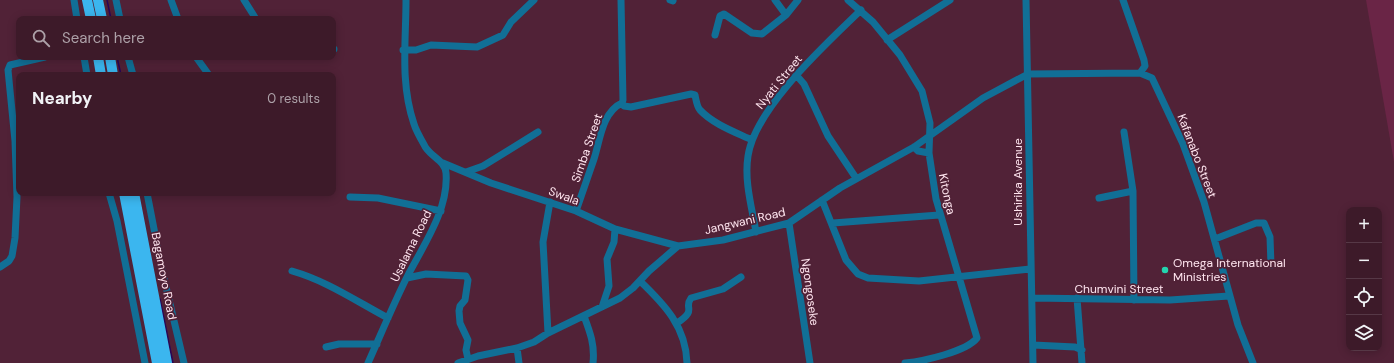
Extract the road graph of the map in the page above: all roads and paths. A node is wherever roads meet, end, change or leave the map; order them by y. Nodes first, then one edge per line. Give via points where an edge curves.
1 (74, 0) edge
2 (87, 0) edge
3 (98, 0) edge
4 (116, 0) edge
5 (171, 0) edge
6 (244, 0) edge
7 (406, 0) edge
8 (534, 0) edge
9 (621, 0) edge
10 (775, 0) edge
11 (798, 0) edge
12 (848, 0) edge
13 (950, 0) edge
14 (1026, 0) edge
15 (1122, 0) edge
16 (861, 10) junction
17 (786, 15) junction
18 (77, 16) edge
19 (90, 16) edge
20 (101, 16) edge
21 (119, 16) edge
22 (177, 16) edge
23 (254, 16) edge
24 (715, 35) dead end
25 (887, 40) junction
26 (403, 50) junction
27 (32, 60) edge
28 (84, 60) edge
29 (98, 60) edge
30 (110, 60) edge
31 (129, 60) edge
32 (198, 60) edge
33 (86, 72) edge
34 (100, 72) edge
35 (112, 72) edge
36 (132, 72) edge
37 (207, 72) edge
38 (1140, 73) junction
39 (1028, 74) junction
40 (797, 76) junction
41 (606, 104) dead end
42 (619, 105) junction
43 (538, 132) dead end
44 (1124, 132) dead end
45 (929, 135) junction
46 (752, 140) junction
47 (914, 147) junction
48 (929, 153) junction
49 (443, 163) junction
50 (16, 170) edge
51 (466, 172) junction
52 (856, 178) junction
53 (1133, 191) junction
54 (17, 196) edge
55 (110, 196) edge
56 (125, 196) edge
57 (135, 196) edge
58 (148, 196) edge
59 (350, 197) dead end
60 (1099, 198) dead end
61 (822, 200) junction
62 (550, 202) junction
63 (440, 211) junction
64 (576, 211) junction
65 (939, 215) junction
66 (790, 223) junction
67 (833, 223) junction
68 (615, 229) junction
69 (756, 232) junction
70 (1215, 239) junction
71 (678, 246) junction
72 (1271, 265) dead end
73 (0, 266) edge
74 (1030, 269) junction
75 (292, 271) dead end
76 (741, 277) dead end
77 (407, 278) junction
78 (960, 278) junction
79 (640, 281) junction
80 (1229, 296) junction
81 (1032, 298) junction
82 (1077, 298) junction
83 (1134, 300) junction
84 (602, 307) junction
85 (584, 316) junction
86 (388, 318) junction
87 (677, 323) junction
88 (548, 333) junction
89 (377, 344) junction
90 (1033, 345) junction
91 (326, 347) dead end
92 (517, 348) junction
93 (1082, 350) junction
94 (468, 359) junction
95 (145, 363) edge
96 (157, 363) edge
97 (167, 363) edge
98 (184, 363) edge
99 (368, 363) edge
100 (458, 363) edge
101 (519, 363) edge
102 (593, 363) edge
103 (687, 363) edge
104 (810, 363) edge
105 (905, 363) edge
106 (1033, 363) edge
107 (1082, 363) edge
108 (1253, 363) edge

1 - 18 street
2 - 19 highway
3 - 20 highway
4 - 21 street
5 - 22 street
6 - 23 street
7 - 26 street
8 - 26 street via 511,22 503,35 483,45 431,45 416,50
9 - 42 street
10 - 17 street
11 - 17 street
12 - 16 street, Kitonga
13 - 25 street
14 - 39 street, Ushirika Avenue
15 - 38 street via 1144,60 1145,66
16 - 25 street, Kitonga
16 - 40 street, Nyati Street
17 - 24 street via 771,29 759,34 724,14 720,16
25 - 45 street, Kitonga via 922,91 929,114
26 - 49 street via 407,97 414,125 426,147
27 - 50 street via 10,65 8,70
28 - 33 street
29 - 34 highway
30 - 35 highway
31 - 36 street
32 - 37 street
38 - 39 street
38 - 70 street, Kafanabo Street via 1152,78 1176,127
39 - 45 street, Jangwani Road via 983,98
39 - 74 street, Ushirika Avenue
40 - 46 street, Nyati Street via 775,102
40 - 52 street via 804,84 828,136
41 - 42 street
42 - 46 street via 631,107 695,95 701,112
42 - 64 street, Simba Street via 608,117 599,137 595,157
43 - 51 street via 483,166
44 - 53 street
45 - 47 street, Jangwani Road
45 - 48 street, Kitonga
46 - 69 street, Nyati Street via 747,177
47 - 48 street via 918,151
47 - 52 street, Jangwani Road
48 - 65 street, Kitonga
49 - 51 street, Swala
49 - 63 street, Usalama Road via 446,183
51 - 62 street, Swala via 491,184
52 - 61 street, Jangwani Road
53 - 60 street
53 - 83 street
54 - 73 street via 16,238 12,256
55 - 95 street
56 - 96 highway, Bagamoyo Road
57 - 97 highway, Bagamoyo Road
58 - 98 street
59 - 63 street via 378,198
61 - 66 street, Jangwani Road
61 - 67 street
62 - 64 street, Swala
62 - 88 street via 543,242
63 - 77 street, Usalama Road via 438,220
64 - 68 street, Swala
65 - 67 street
65 - 78 street, Kitonga
66 - 69 street, Jangwani Road
66 - 104 street, Ngongoseke
67 - 78 street via 846,260 858,274 877,279 919,281
68 - 71 street, Swala
68 - 84 street via 614,242 607,259 609,286
69 - 71 street, Jangwani Road via 723,240
70 - 72 street via 1256,223 1264,223 1270,237
70 - 80 street, Kafanabo Street
71 - 79 street
74 - 78 street
74 - 81 street, Ushirika Avenue
75 - 86 street via 326,284
76 - 87 street via 723,289 692,298 689,301 688,316
77 - 86 street, Usalama Road
77 - 94 street via 426,274 466,276 466,300 459,310 460,323 468,340
78 - 105 street, Kitonga via 977,338 972,344 961,349
79 - 84 street via 620,298
79 - 87 street via 666,307
80 - 83 street, Chumvini Street
80 - 108 street, Kafanabo Street
81 - 82 street, Chumvini Street
81 - 90 street, Ushirika Avenue
82 - 83 street, Chumvini Street
82 - 93 street
84 - 85 street
85 - 88 street
85 - 102 street via 593,341
86 - 89 street, Usalama Road
87 - 103 street via 682,334
88 - 92 street via 534,342
89 - 91 street via 339,344
89 - 99 street, Usalama Road
90 - 93 street via 1076,347
90 - 106 street, Ushirika Avenue
92 - 94 street
92 - 101 street
93 - 107 street
94 - 100 street

